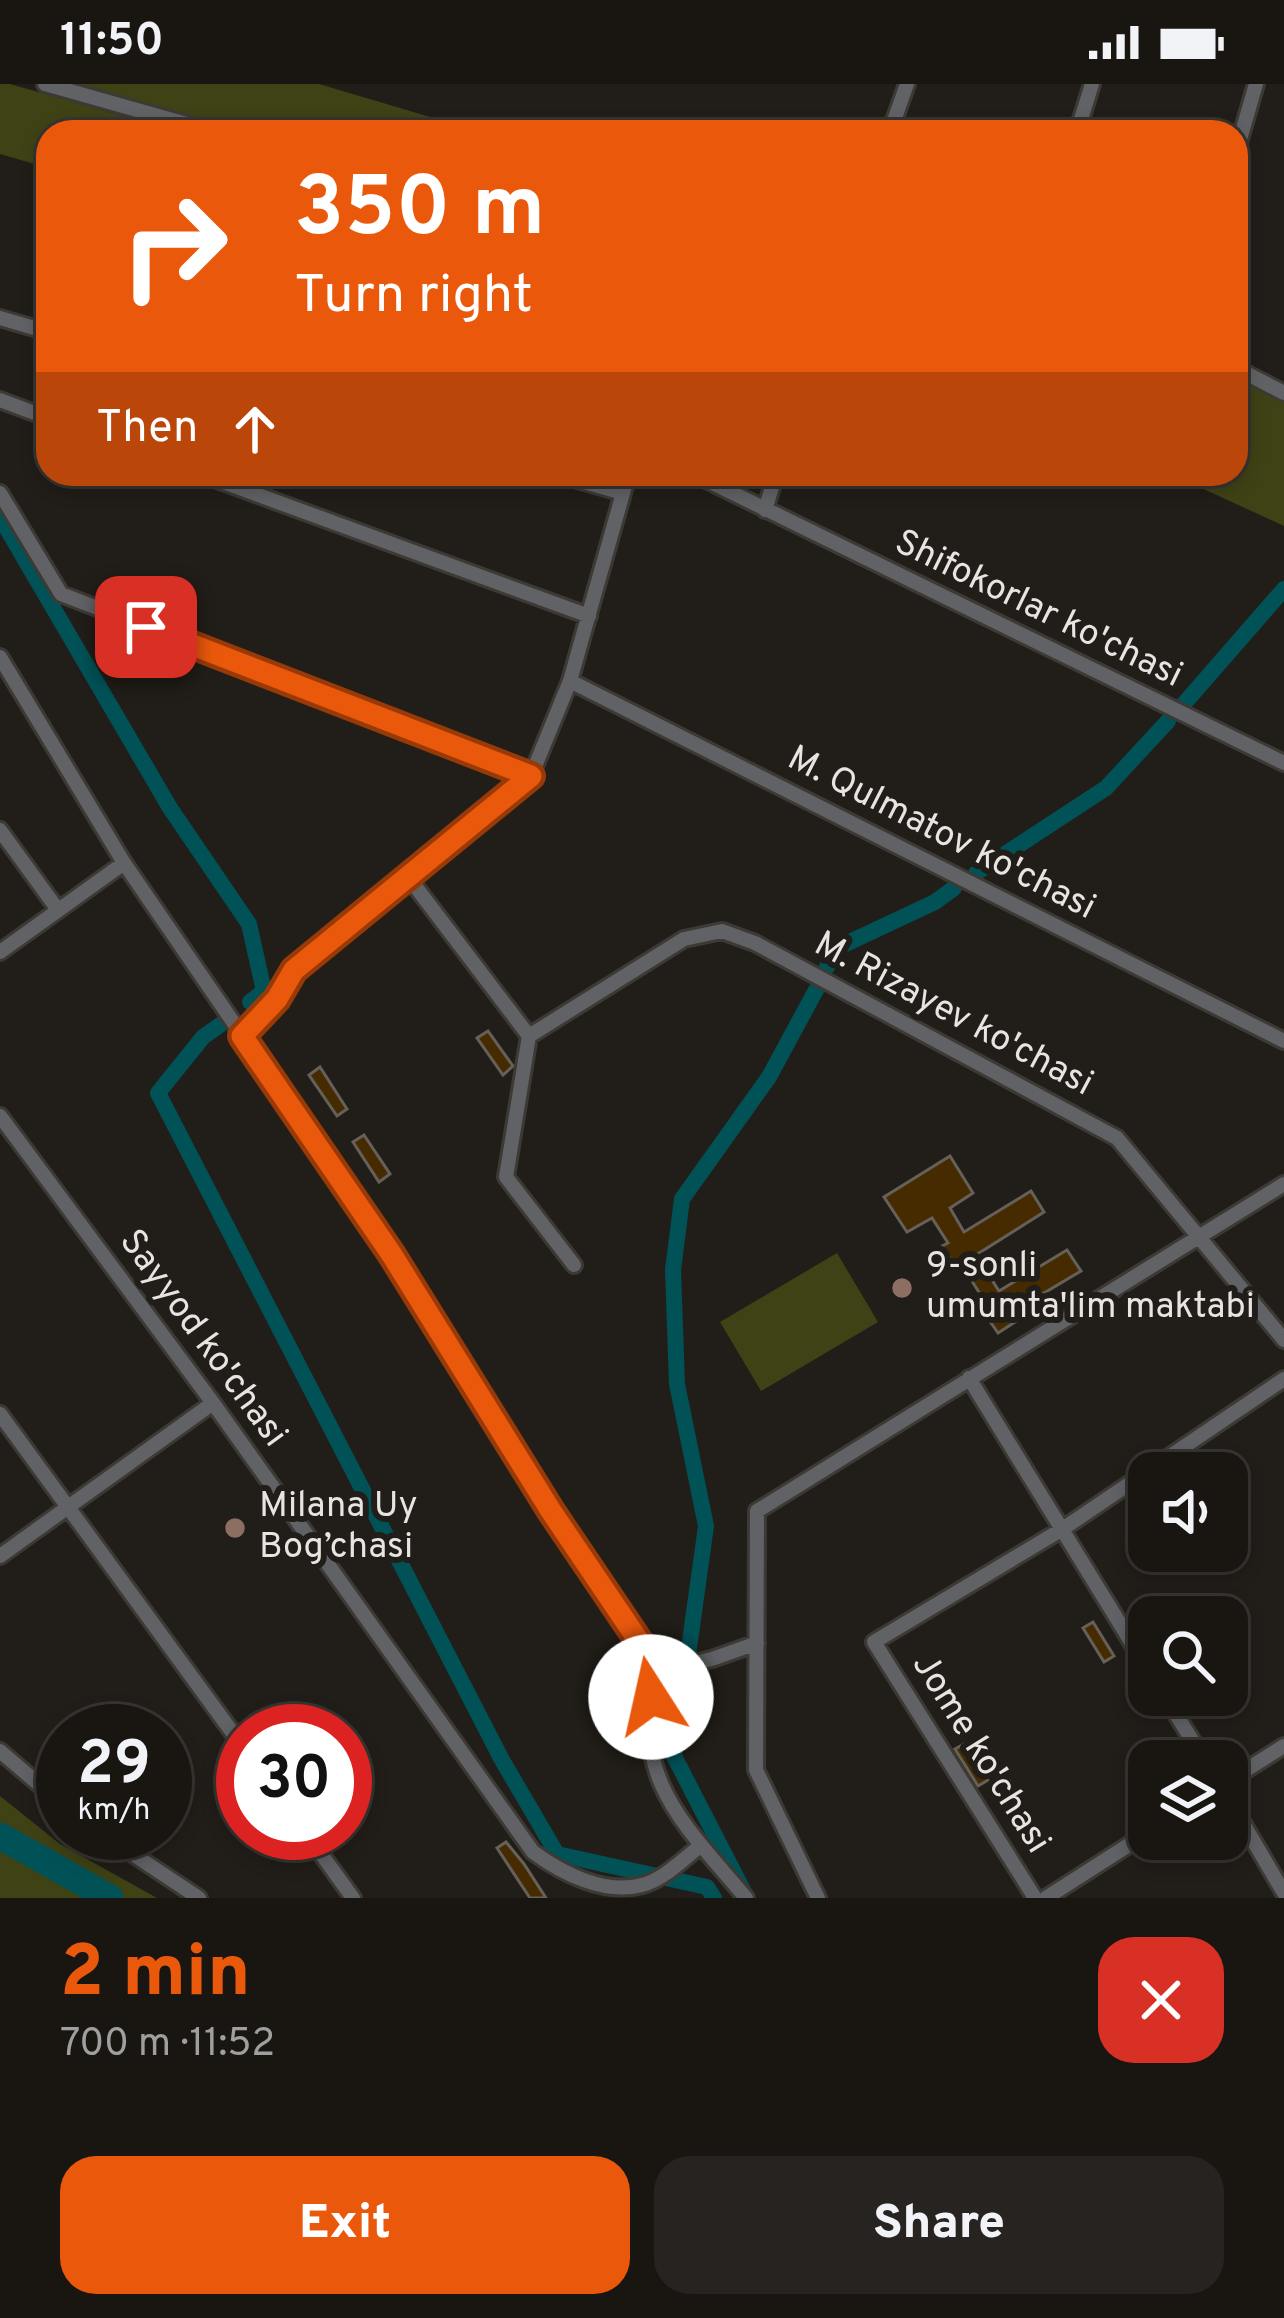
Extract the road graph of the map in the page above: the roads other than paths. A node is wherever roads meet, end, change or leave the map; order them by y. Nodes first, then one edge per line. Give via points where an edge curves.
1 (45, 84) edge
2 (889, 84) edge
3 (1092, 84) edge
4 (1256, 84) edge
5 (906, 86) edge
6 (172, 120) edge
7 (894, 120) edge
8 (1081, 120) edge
9 (1246, 120) edge
10 (0, 318) edge
11 (36, 328) edge
12 (1248, 374) edge
13 (1284, 393) edge
14 (0, 400) edge
15 (36, 414) edge
16 (234, 486) edge
17 (598, 486) edge
18 (625, 486) edge
19 (718, 486) edge
20 (772, 486) edge
21 (623, 493) junction
22 (0, 494) edge
23 (765, 510) junction
24 (589, 616) junction
25 (0, 657) edge
26 (570, 681) junction
27 (1284, 763) edge
28 (531, 776) junction
29 (0, 830) edge
30 (124, 863) junction
31 (409, 878) junction
32 (58, 910) junction
33 (0, 952) edge
34 (242, 1036) junction
35 (529, 1036) junction
36 (1284, 1041) edge
37 (0, 1116) edge
38 (1284, 1184) edge
39 (1198, 1236) junction
40 (574, 1265) dead end
41 (1284, 1340) edge
42 (969, 1378) junction
43 (1284, 1379) edge
44 (213, 1403) junction
45 (0, 1414) edge
46 (70, 1509) junction
47 (1061, 1530) junction
48 (0, 1556) edge
49 (1128, 1637) edge
50 (757, 1643) junction
51 (659, 1671) junction
52 (216, 1710) edge
53 (1284, 1746) edge
54 (0, 1751) edge
55 (1248, 1769) edge
56 (36, 1782) edge
57 (1248, 1832) edge
58 (1128, 1845) edge
59 (699, 1847) junction
60 (142, 1860) edge
61 (326, 1860) edge
62 (617, 1893) edge
63 (1284, 1893) edge
64 (200, 1898) edge
65 (353, 1898) edge
66 (746, 1898) edge
67 (818, 1898) edge
68 (1035, 1898) edge
69 (1046, 1898) edge

1 - 6 street
2 - 5 street
3 - 8 street
4 - 9 street
5 - 7 street
10 - 11 street
12 - 13 street
14 - 15 street
16 - 24 street
17 - 21 street
18 - 21 street
19 - 23 street, Shifokorlar ko'chasi
20 - 23 street
21 - 24 street
22 - 28 street via 61,594
23 - 27 street, Shifokorlar ko'chasi
24 - 26 street
25 - 30 street
26 - 28 street
26 - 36 street, M. Qulmatov ko'chasi
28 - 31 street
29 - 32 street
30 - 32 street
30 - 34 street
31 - 34 street via 294,970
31 - 35 street
32 - 33 street
34 - 51 street
35 - 39 street, M. Rizayev ko'chasi via 684,938 722,931 1118,1138
35 - 40 street via 506,1177
37 - 44 street, Sayyod ko'chasi
38 - 39 street
39 - 41 street, M. Rizayev ko'chasi
39 - 42 street
42 - 47 street
42 - 50 street via 757,1510
43 - 47 street
44 - 46 street
44 - 62 street, Sayyod ko'chasi via 533,1852
45 - 46 street
46 - 48 street
46 - 52 street
47 - 49 street
47 - 68 street, Jome ko'chasi via 874,1642
50 - 51 street
50 - 67 street via 756,1769
51 - 59 street via 650,1756
53 - 55 street
54 - 56 street
57 - 63 street
58 - 69 street
59 - 62 street, Sayyod ko'chasi via 646,1885
59 - 66 street
60 - 64 street
61 - 65 street

